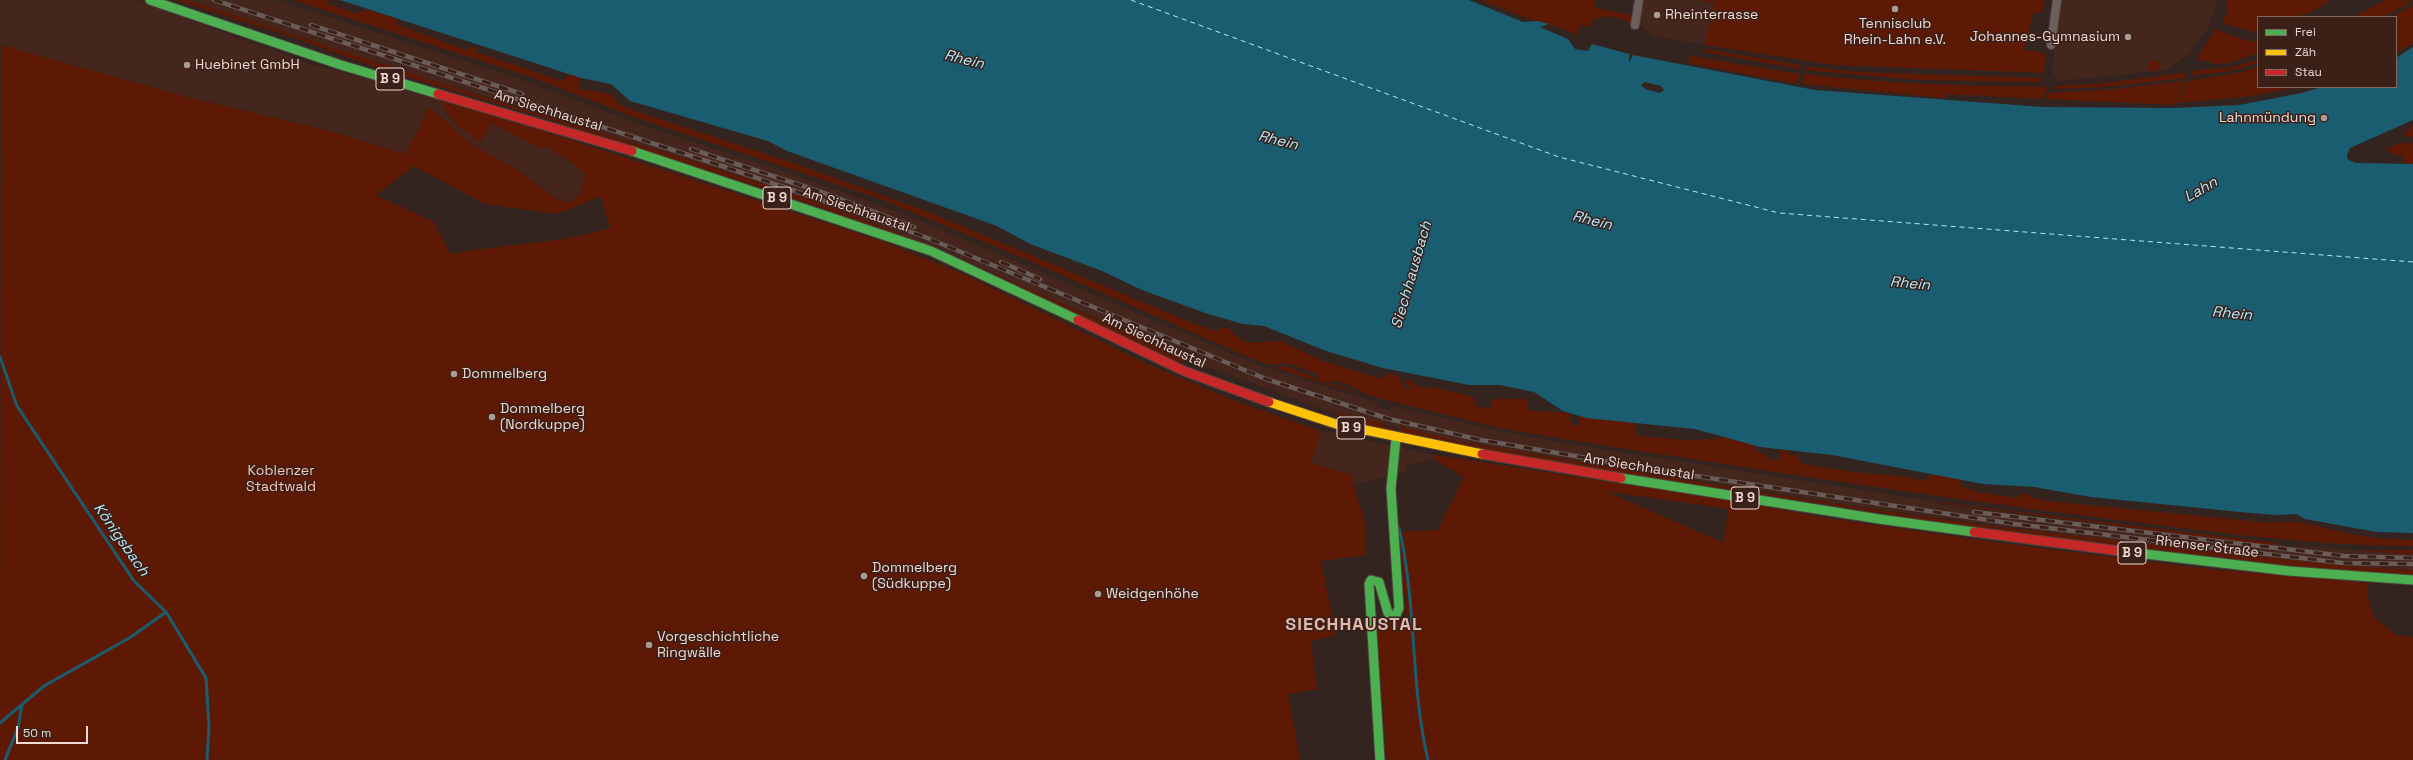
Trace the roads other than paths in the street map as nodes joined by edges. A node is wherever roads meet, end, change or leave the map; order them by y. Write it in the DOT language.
graph roads {
  1 [pos="150,0"];
  2 [pos="1639,0"];
  3 [pos="2057,0"];
  4 [pos="1635,25"];
  5 [pos="2051,45"];
  6 [pos="1396,438"];
  7 [pos="1879,519"];
  8 [pos="2413,580"];
  9 [pos="1380,760"];
  1 -- 6 [label="main road, Am Siechhaustal / B 9"];
  2 -- 4 [label="street"];
  3 -- 5 [label="street"];
  6 -- 7 [label="main road, Am Siechhaustal / B 9"];
  6 -- 9 [label="main road"];
  7 -- 8 [label="main road, Rhenser Straße / B 9"];
}
